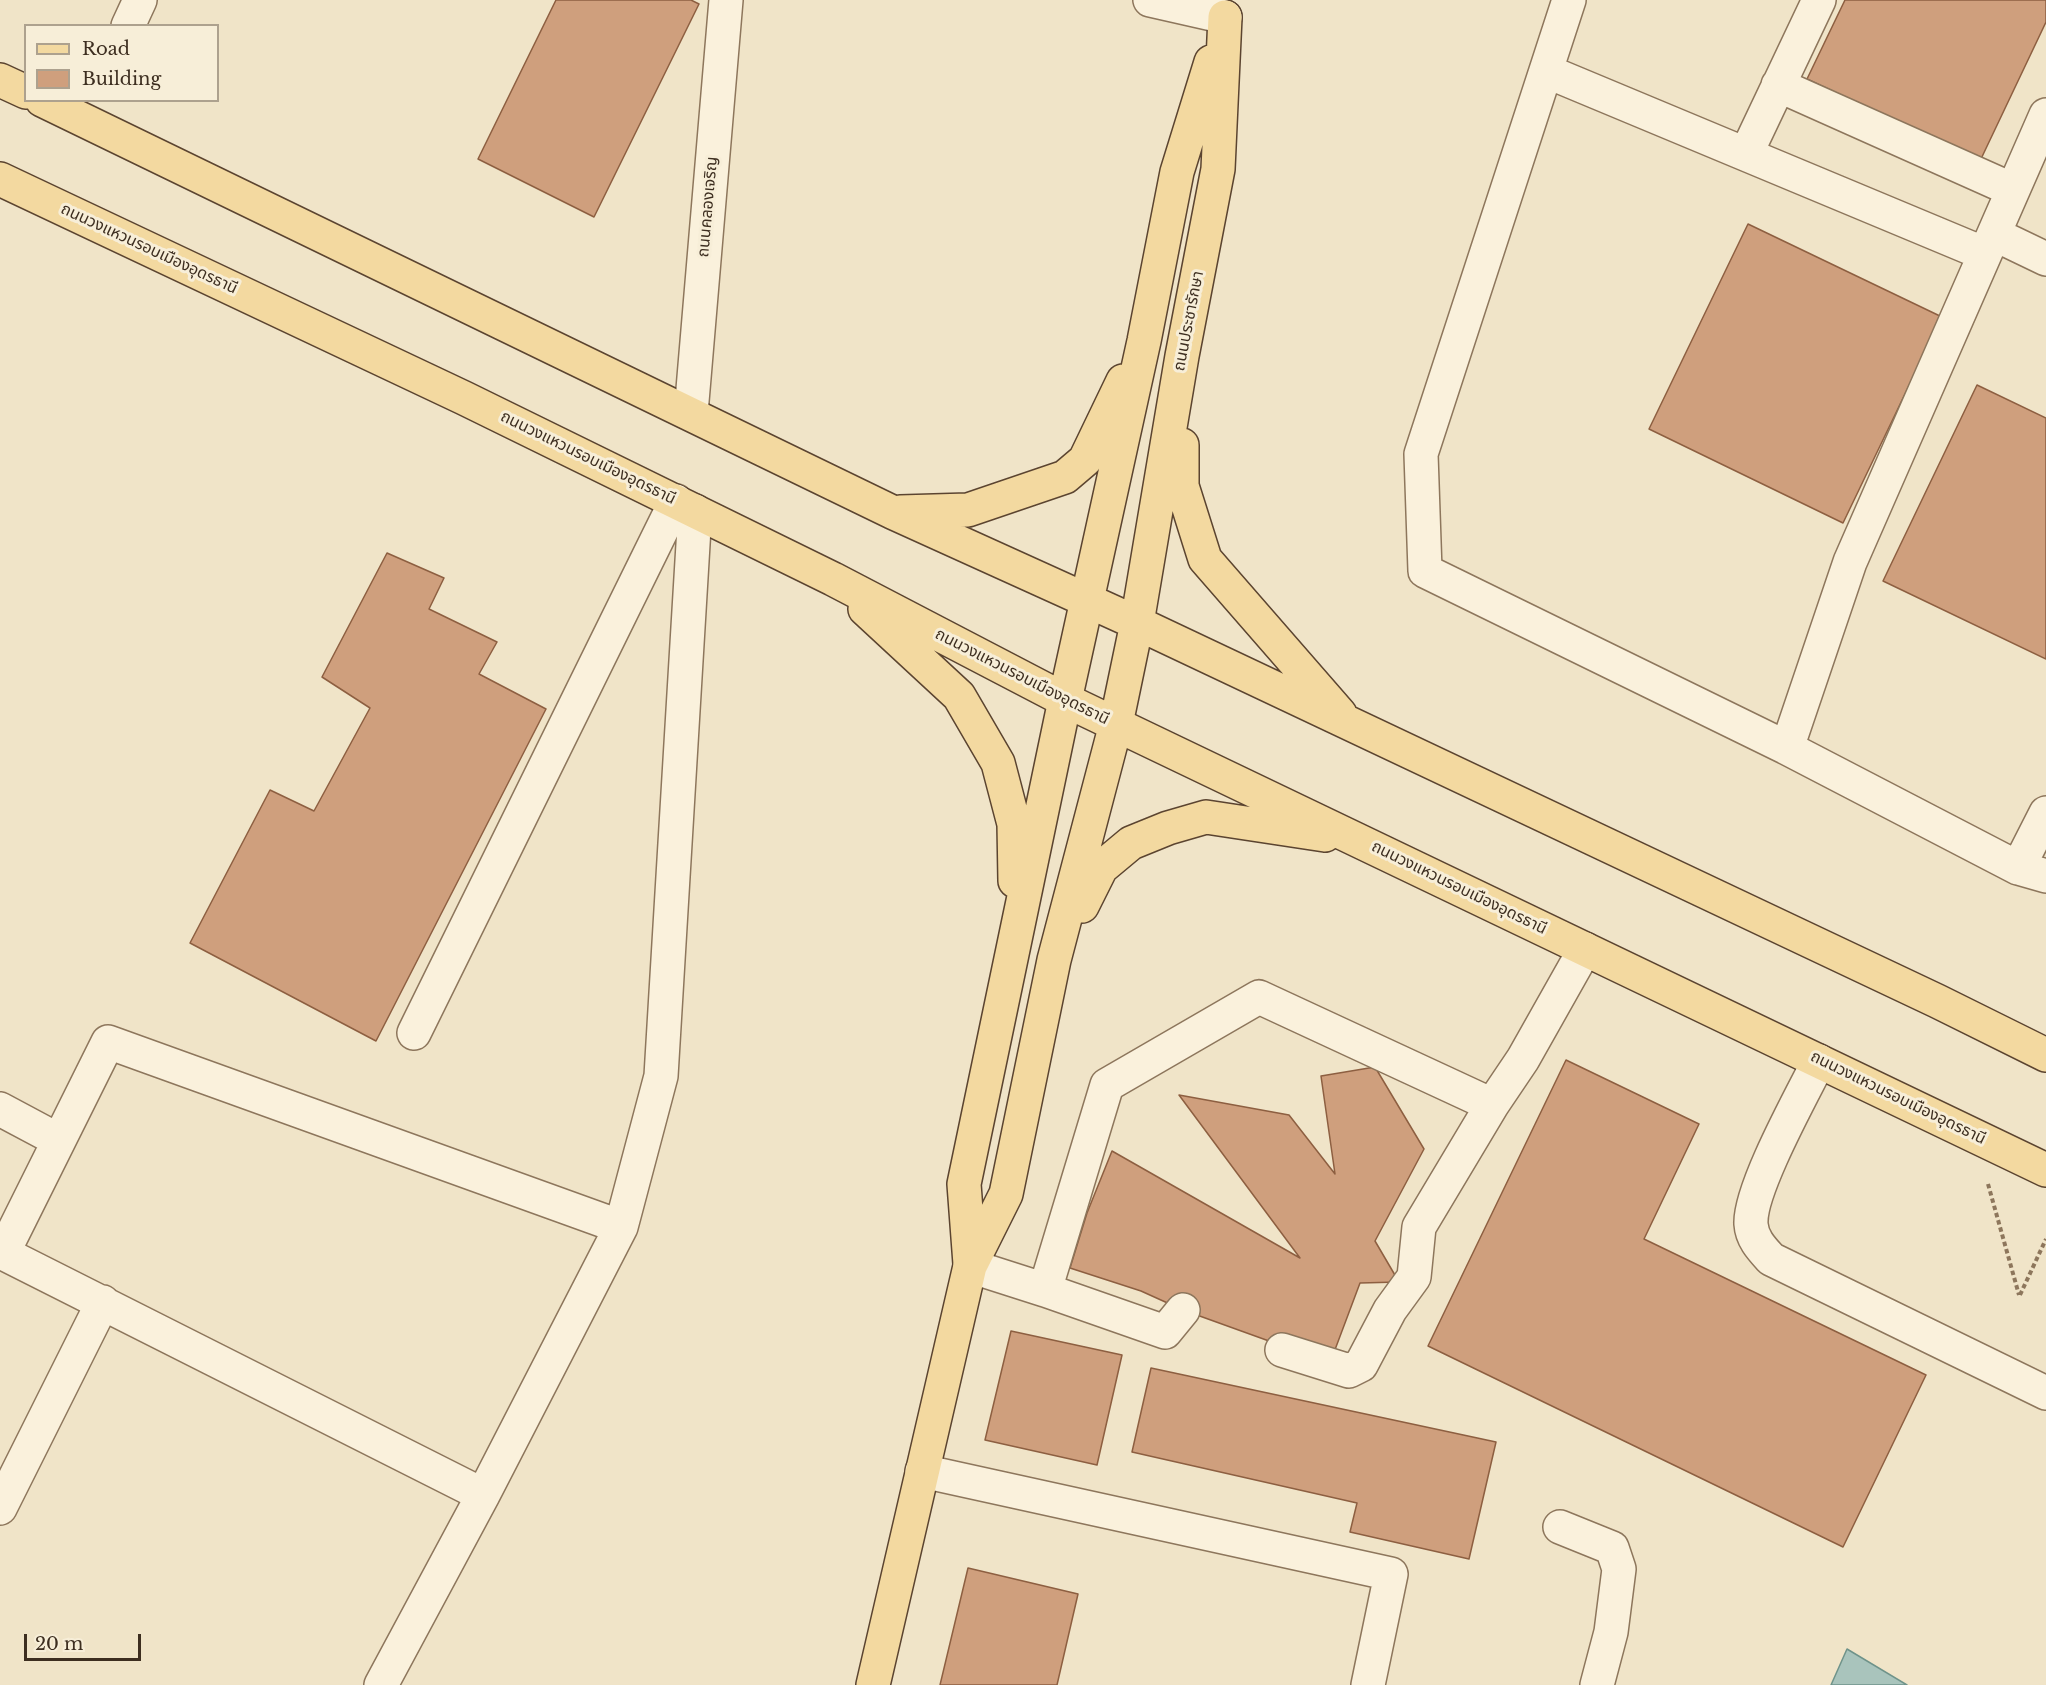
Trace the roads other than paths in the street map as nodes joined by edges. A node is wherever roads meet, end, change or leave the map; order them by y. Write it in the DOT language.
graph roads {
  1 [pos="141,0"];
  2 [pos="726,0"];
  3 [pos="1150,0"];
  4 [pos="1569,0"];
  5 [pos="1819,0"];
  6 [pos="1227,9"];
  7 [pos="129,24"];
  8 [pos="1546,71"];
  9 [pos="0,80"];
  10 [pos="1778,85"];
  11 [pos="24,91"];
  12 [pos="51,102"];
  13 [pos="87,110"];
  14 [pos="2046,115"];
  15 [pos="1746,154"];
  16 [pos="0,179"];
  17 [pos="2013,190"];
  18 [pos="1989,244"];
  19 [pos="2046,259"];
  20 [pos="1144,341"];
  21 [pos="1182,356"];
  22 [pos="691,413"];
  23 [pos="686,506"];
  24 [pos="892,512"];
  25 [pos="833,579"];
  26 [pos="1088,600"];
  27 [pos="1137,622"];
  28 [pos="1065,700"];
  29 [pos="1116,724"];
  30 [pos="1349,725"];
  31 [pos="1787,748"];
  32 [pos="2046,813"];
  33 [pos="1359,840"];
  34 [pos="2032,872"];
  35 [pos="1017,940"];
  36 [pos="1585,949"];
  37 [pos="1054,960"];
  38 [pos="414,1034"];
  39 [pos="2046,1055"];
  40 [pos="1819,1061"];
  41 [pos="1492,1105"];
  42 [pos="0,1109"];
  43 [pos="58,1140"];
  44 [pos="2046,1170"];
  45 [pos="621,1227"];
  46 [pos="2,1252"];
  47 [pos="970,1266"];
  48 [pos="1045,1290"];
  49 [pos="103,1302"];
  50 [pos="1183,1310"];
  51 [pos="1282,1350"];
  52 [pos="2046,1393"];
  53 [pos="922,1471"];
  54 [pos="483,1495"];
  55 [pos="0,1508"];
  56 [pos="1560,1527"];
  57 [pos="1600,1684"];
  58 [pos="381,1685"];
  59 [pos="873,1685"];
  60 [pos="1368,1685"];
  1 -- 7 [label="street"];
  2 -- 22 [label="street, ถนนคลองเจริญ"];
  3 -- 6 [label="street"];
  4 -- 8 [label="street"];
  5 -- 10 [label="street"];
  6 -- 20 [label="main road"];
  6 -- 21 [label="main road, ถนนประชารักษา"];
  8 -- 15 [label="street"];
  8 -- 31 [label="street"];
  9 -- 11 [label="main road"];
  10 -- 15 [label="street"];
  10 -- 17 [label="street"];
  12 -- 13 [label="main road"];
  13 -- 22 [label="main road"];
  14 -- 17 [label="street"];
  15 -- 18 [label="street"];
  16 -- 23 [label="main road, ถนนวงแหวนรอบเมืองอุดรธานี"];
  17 -- 18 [label="street"];
  18 -- 19 [label="street"];
  18 -- 31 [label="street"];
  20 -- 24 [label="main road"];
  20 -- 26 [label="main road"];
  21 -- 27 [label="main road, ถนนประชารักษา"];
  21 -- 30 [label="main road"];
  22 -- 24 [label="main road"];
  23 -- 25 [label="main road, ถนนวงแหวนรอบเมืองอุดรธานี"];
  23 -- 38 [label="street"];
  23 -- 45 [label="street"];
  24 -- 26 [label="main road"];
  25 -- 28 [label="main road, ถนนวงแหวนรอบเมืองอุดรธานี"];
  25 -- 35 [label="main road"];
  26 -- 27 [label="main road"];
  26 -- 28 [label="main road"];
  27 -- 29 [label="main road, ถนนประชารักษา"];
  27 -- 30 [label="main road"];
  28 -- 29 [label="main road, ถนนวงแหวนรอบเมืองอุดรธานี"];
  28 -- 35 [label="main road"];
  29 -- 33 [label="main road, ถนนวงแหวนรอบเมืองอุดรธานี"];
  29 -- 37 [label="main road, ถนนประชารักษา"];
  30 -- 39 [label="main road"];
  31 -- 34 [label="street"];
  32 -- 34 [label="street"];
  33 -- 36 [label="main road, ถนนวงแหวนรอบเมืองอุดรธานี"];
  33 -- 37 [label="main road"];
  35 -- 47 [label="main road"];
  36 -- 40 [label="main road, ถนนวงแหวนรอบเมืองอุดรธานี"];
  36 -- 41 [label="street"];
  37 -- 47 [label="main road"];
  40 -- 44 [label="main road, ถนนวงแหวนรอบเมืองอุดรธานี"];
  40 -- 52 [label="street"];
  41 -- 48 [label="street"];
  41 -- 51 [label="street"];
  42 -- 43 [label="street"];
  43 -- 45 [label="street"];
  43 -- 46 [label="street"];
  45 -- 54 [label="street"];
  46 -- 49 [label="street"];
  47 -- 48 [label="street"];
  47 -- 53 [label="main road"];
  48 -- 50 [label="street"];
  49 -- 54 [label="street"];
  49 -- 55 [label="street"];
  53 -- 59 [label="main road"];
  53 -- 60 [label="street"];
  54 -- 58 [label="street"];
  56 -- 57 [label="street"];
}
